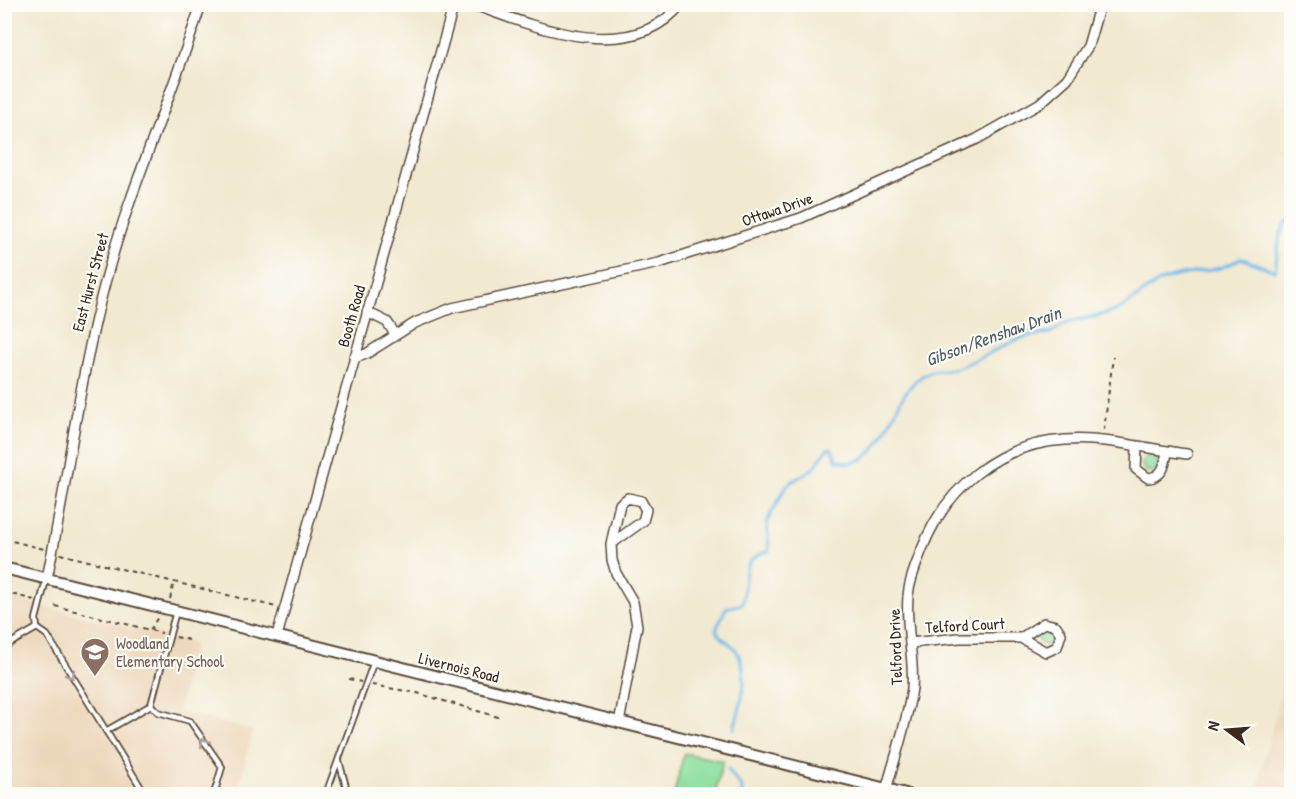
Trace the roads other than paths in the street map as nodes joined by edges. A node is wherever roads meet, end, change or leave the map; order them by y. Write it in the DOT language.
graph roads {
  1 [pos="201,4"];
  2 [pos="454,4"];
  3 [pos="472,4"];
  4 [pos="681,4"];
  5 [pos="1100,4"];
  6 [pos="368,312"];
  7 [pos="395,334"];
  8 [pos="354,358"];
  9 [pos="1137,448"];
  10 [pos="1167,452"];
  11 [pos="1187,454"];
  12 [pos="611,544"];
  13 [pos="4,568"];
  14 [pos="46,578"];
  15 [pos="176,611"];
  16 [pos="37,628"];
  17 [pos="277,636"];
  18 [pos="1021,638"];
  19 [pos="910,643"];
  20 [pos="4,647"];
  21 [pos="374,660"];
  22 [pos="151,705"];
  23 [pos="619,723"];
  24 [pos="106,731"];
  25 [pos="339,761"];
  26 [pos="886,792"];
  27 [pos="145,795"];
  28 [pos="214,795"];
  29 [pos="326,795"];
  30 [pos="348,795"];
  31 [pos="906,795"];
  1 -- 14 [label="street, East Hurst Street"];
  2 -- 6 [label="street, Booth Road"];
  3 -- 4 [label="street"];
  5 -- 7 [label="street, Ottawa Drive"];
  6 -- 7 [label="street"];
  6 -- 8 [label="street, Booth Road"];
  7 -- 8 [label="street, Ottawa Drive"];
  8 -- 17 [label="street, Booth Road"];
  9 -- 10 [label="street, Telford Drive"];
  9 -- 10 [label="street"];
  9 -- 19 [label="street, Telford Drive"];
  10 -- 11 [label="street, Telford Drive"];
  12 -- 12 [label="street"];
  12 -- 23 [label="street"];
  13 -- 14 [label="street, Livernois Road"];
  14 -- 15 [label="street, Livernois Road"];
  14 -- 16 [label="lane"];
  15 -- 17 [label="street, Livernois Road"];
  15 -- 22 [label="lane"];
  16 -- 20 [label="lane"];
  16 -- 24 [label="lane, one-way"];
  17 -- 21 [label="street, Livernois Road"];
  18 -- 19 [label="street, Telford Court"];
  19 -- 26 [label="street, Telford Drive"];
  21 -- 23 [label="street, Livernois Road"];
  21 -- 25 [label="lane"];
  22 -- 24 [label="lane"];
  28 -- 22 [label="lane, one-way"];
  23 -- 26 [label="street, Livernois Road"];
  24 -- 27 [label="lane"];
  25 -- 29 [label="lane"];
  25 -- 30 [label="lane"];
  26 -- 31 [label="street, Livernois Road"];
}
